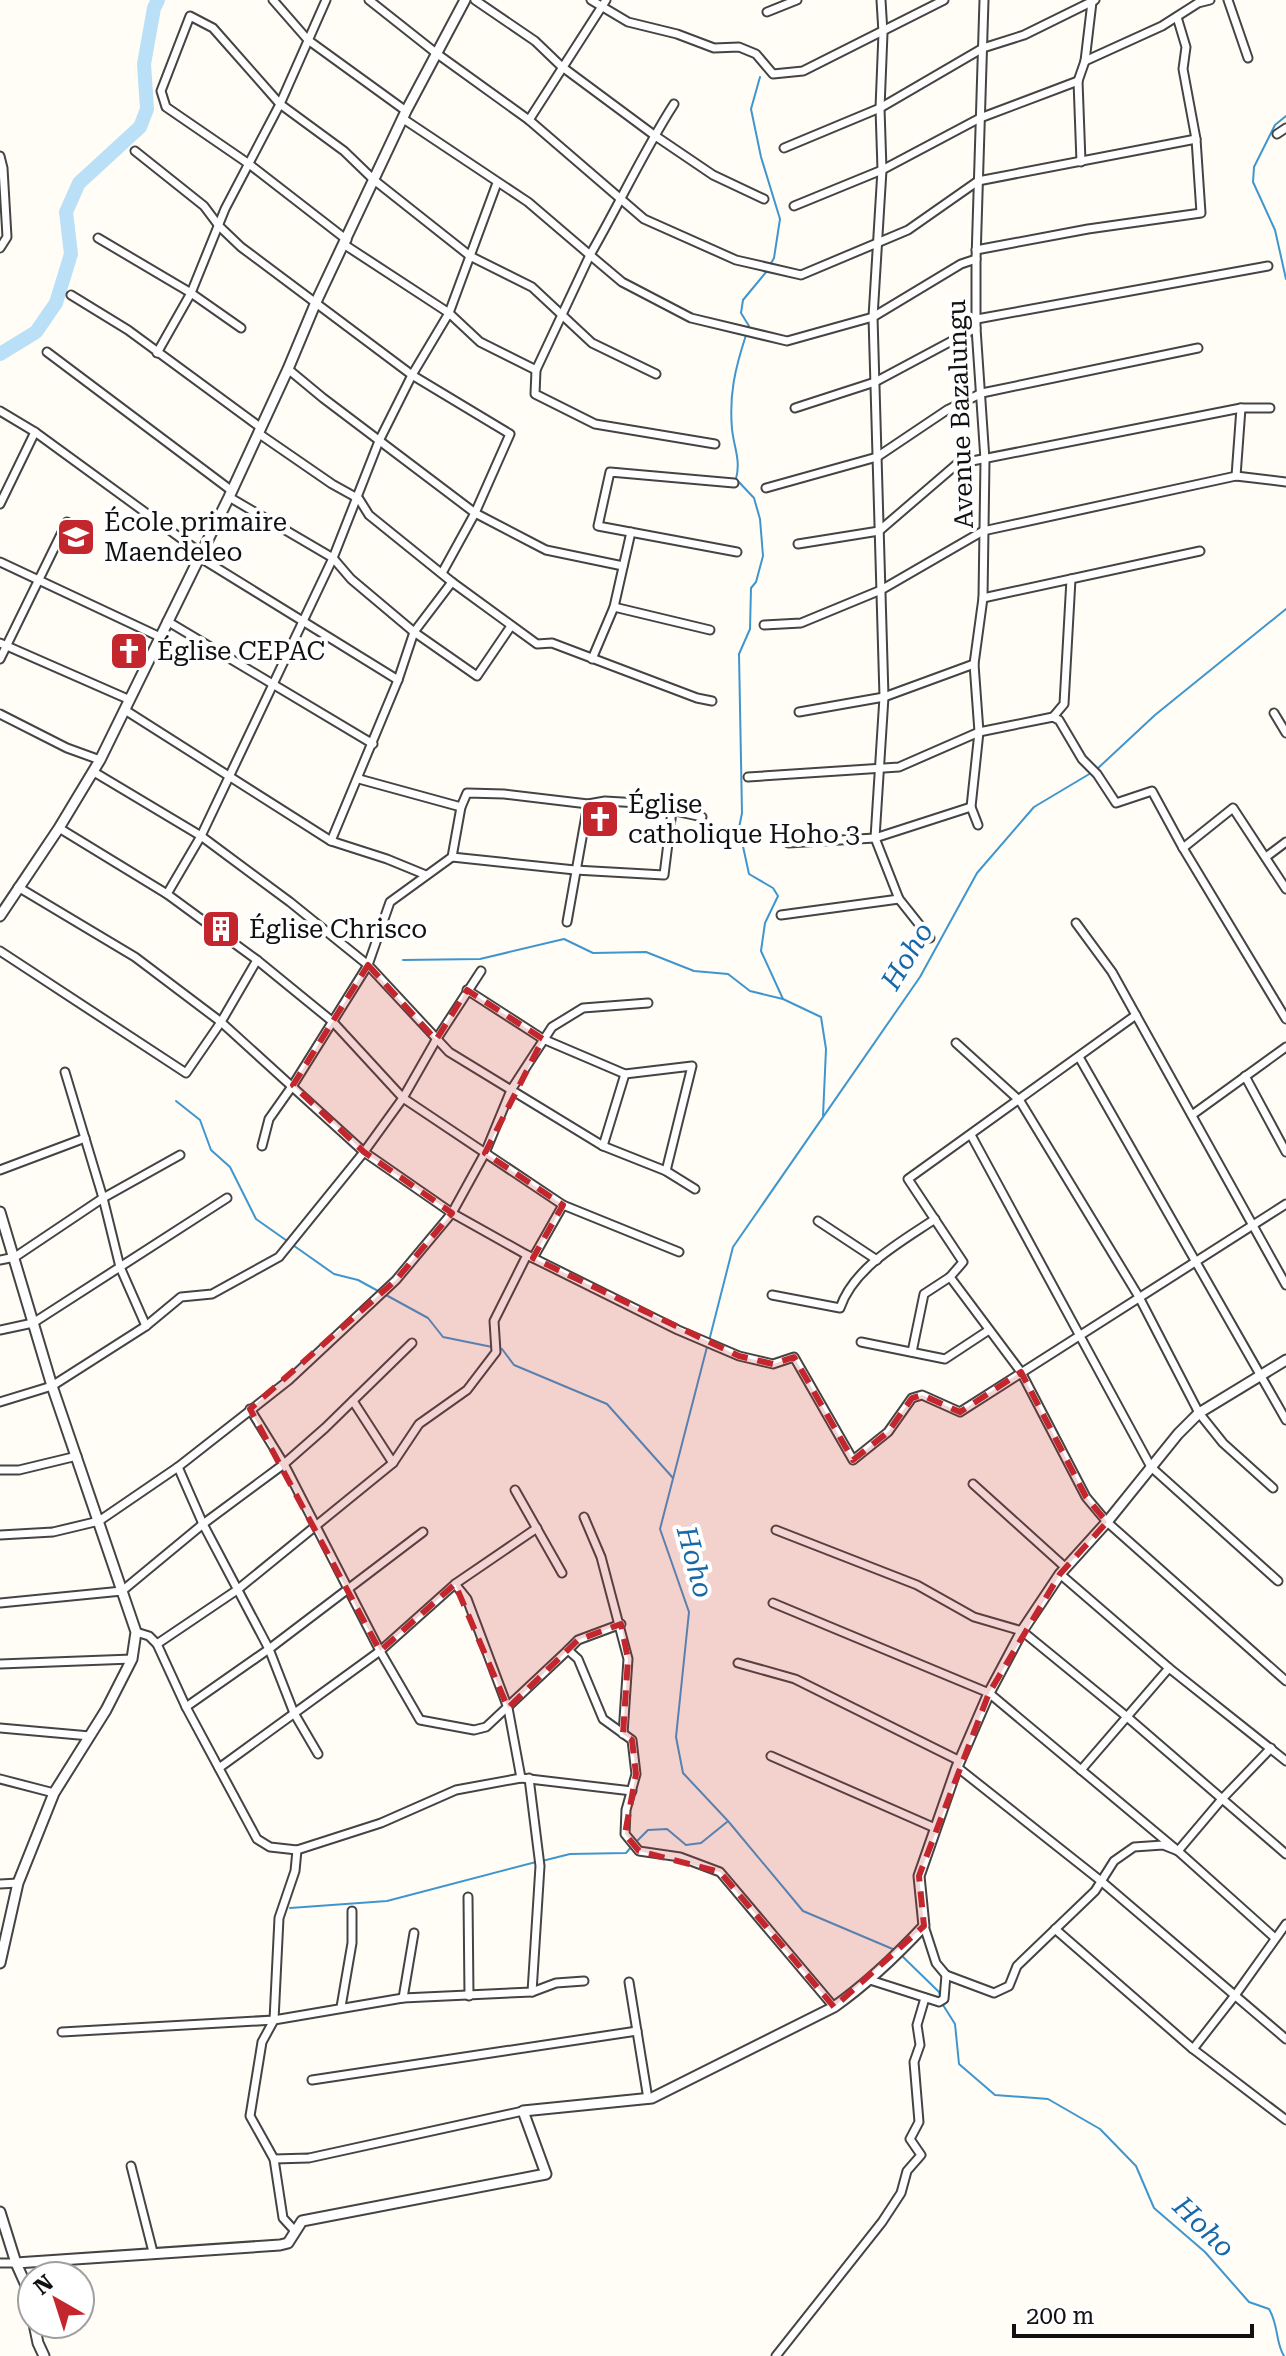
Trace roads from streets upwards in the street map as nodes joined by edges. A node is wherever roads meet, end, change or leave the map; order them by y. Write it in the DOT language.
graph roads {
  1 [pos="273,0"];
  2 [pos="326,0"];
  3 [pos="369,0"];
  4 [pos="465,0"];
  5 [pos="475,0"];
  6 [pos="591,0"];
  7 [pos="797,0"];
  8 [pos="881,0"];
  9 [pos="944,0"];
  10 [pos="984,0"];
  11 [pos="1210,0"];
  12 [pos="1228,0"];
  13 [pos="1093,1"];
  14 [pos="604,4"];
  15 [pos="767,12"];
  16 [pos="1177,17"];
  17 [pos="883,33"];
  18 [pos="308,40"];
  19 [pos="983,48"];
  20 [pos="436,53"];
  21 [pos="1248,58"];
  22 [pos="1085,61"];
  23 [pos="561,66"];
  24 [pos="1078,81"];
  25 [pos="280,104"];
  26 [pos="674,104"];
  27 [pos="880,108"];
  28 [pos="404,115"];
  29 [pos="980,118"];
  30 [pos="529,120"];
  31 [pos="1286,128"];
  32 [pos="1277,134"];
  33 [pos="654,135"];
  34 [pos="1196,139"];
  35 [pos="784,148"];
  36 [pos="135,151"];
  37 [pos="0,156"];
  38 [pos="1081,162"];
  39 [pos="249,164"];
  40 [pos="882,170"];
  41 [pos="374,180"];
  42 [pos="978,181"];
  43 [pos="497,183"];
  44 [pos="764,199"];
  45 [pos="621,201"];
  46 [pos="794,206"];
  47 [pos="219,226"];
  48 [pos="98,238"];
  49 [pos="346,243"];
  50 [pos="879,244"];
  51 [pos="0,248"];
  52 [pos="976,250"];
  53 [pos="590,255"];
  54 [pos="470,256"];
  55 [pos="976,259"];
  56 [pos="1268,266"];
  57 [pos="191,293"];
  58 [pos="71,295"];
  59 [pos="316,302"];
  60 [pos="449,313"];
  61 [pos="562,316"];
  62 [pos="873,317"];
  63 [pos="976,324"];
  64 [pos="241,328"];
  65 [pos="1198,348"];
  66 [pos="47,352"];
  67 [pos="157,353"];
  68 [pos="288,369"];
  69 [pos="536,370"];
  70 [pos="656,374"];
  71 [pos="412,375"];
  72 [pos="875,382"];
  73 [pos="982,393"];
  74 [pos="795,408"];
  75 [pos="1241,408"];
  76 [pos="1270,408"];
  77 [pos="0,411"];
  78 [pos="259,430"];
  79 [pos="35,432"];
  80 [pos="379,441"];
  81 [pos="715,444"];
  82 [pos="877,457"];
  83 [pos="985,460"];
  84 [pos="1236,476"];
  85 [pos="1286,482"];
  86 [pos="734,483"];
  87 [pos="766,488"];
  88 [pos="230,494"];
  89 [pos="359,499"];
  90 [pos="0,504"];
  91 [pos="475,513"];
  92 [pos="67,522"];
  93 [pos="879,531"];
  94 [pos="983,531"];
  95 [pos="631,532"];
  96 [pos="798,544"];
  97 [pos="1200,551"];
  98 [pos="737,552"];
  99 [pos="200,555"];
  100 [pos="333,558"];
  101 [pos="0,562"];
  102 [pos="623,566"];
  103 [pos="442,573"];
  104 [pos="1071,579"];
  105 [pos="40,580"];
  106 [pos="452,582"];
  107 [pos="881,590"];
  108 [pos="983,598"];
  109 [pos="614,607"];
  110 [pos="167,621"];
  111 [pos="301,623"];
  112 [pos="764,625"];
  113 [pos="511,626"];
  114 [pos="710,630"];
  115 [pos="414,632"];
  116 [pos="160,637"];
  117 [pos="3,645"];
  118 [pos="0,659"];
  119 [pos="592,659"];
  120 [pos="974,664"];
  121 [pos="398,680"];
  122 [pos="273,683"];
  123 [pos="884,697"];
  124 [pos="130,700"];
  125 [pos="712,701"];
  126 [pos="125,710"];
  127 [pos="799,712"];
  128 [pos="1274,713"];
  129 [pos="0,714"];
  130 [pos="1053,717"];
  131 [pos="979,732"];
  132 [pos="1286,733"];
  133 [pos="373,744"];
  134 [pos="100,760"];
  135 [pos="879,769"];
  136 [pos="94,772"];
  137 [pos="231,775"];
  138 [pos="748,777"];
  139 [pos="359,779"];
  140 [pos="588,804"];
  141 [pos="461,807"];
  142 [pos="971,807"];
  143 [pos="672,811"];
  144 [pos="702,817"];
  145 [pos="978,825"];
  146 [pos="59,828"];
  147 [pos="201,836"];
  148 [pos="875,838"];
  149 [pos="331,841"];
  150 [pos="1286,842"];
  151 [pos="788,843"];
  152 [pos="1183,848"];
  153 [pos="452,857"];
  154 [pos="1266,857"];
  155 [pos="575,870"];
  156 [pos="426,875"];
  157 [pos="18,887"];
  158 [pos="1286,889"];
  159 [pos="167,894"];
  160 [pos="899,899"];
  161 [pos="781,915"];
  162 [pos="0,916"];
  163 [pos="567,922"];
  164 [pos="1076,923"];
  165 [pos="930,938"];
  166 [pos="0,951"];
  167 [pos="257,960"];
  168 [pos="368,965"];
  169 [pos="481,971"];
  170 [pos="467,990"];
  171 [pos="648,1003"];
  172 [pos="1136,1015"];
  173 [pos="1286,1019"];
  174 [pos="221,1022"];
  175 [pos="333,1022"];
  176 [pos="543,1039"];
  177 [pos="436,1040"];
  178 [pos="956,1043"];
  179 [pos="1286,1047"];
  180 [pos="1079,1057"];
  181 [pos="65,1072"];
  182 [pos="625,1074"];
  183 [pos="1245,1076"];
  184 [pos="293,1085"];
  185 [pos="511,1090"];
  186 [pos="403,1098"];
  187 [pos="1020,1101"];
  188 [pos="1192,1115"];
  189 [pos="971,1135"];
  190 [pos="85,1138"];
  191 [pos="262,1146"];
  192 [pos="603,1146"];
  193 [pos="364,1152"];
  194 [pos="1286,1152"];
  195 [pos="485,1153"];
  196 [pos="180,1155"];
  197 [pos="0,1170"];
  198 [pos="666,1171"];
  199 [pos="695,1189"];
  200 [pos="103,1198"];
  201 [pos="227,1198"];
  202 [pos="1286,1204"];
  203 [pos="563,1205"];
  204 [pos="0,1212"];
  205 [pos="452,1213"];
  206 [pos="935,1219"];
  207 [pos="818,1221"];
  208 [pos="1253,1224"];
  209 [pos="679,1252"];
  210 [pos="530,1256"];
  211 [pos="15,1257"];
  212 [pos="0,1260"];
  213 [pos="877,1260"];
  214 [pos="1196,1261"];
  215 [pos="120,1267"];
  216 [pos="950,1277"];
  217 [pos="1286,1285"];
  218 [pos="772,1295"];
  219 [pos="1139,1297"];
  220 [pos="33,1323"];
  221 [pos="146,1326"];
  222 [pos="0,1330"];
  223 [pos="989,1330"];
  224 [pos="1080,1335"];
  225 [pos="861,1342"];
  226 [pos="412,1343"];
  227 [pos="912,1352"];
  228 [pos="1286,1360"];
  229 [pos="1021,1372"];
  230 [pos="1261,1375"];
  231 [pos="52,1386"];
  232 [pos="353,1401"];
  233 [pos="0,1402"];
  234 [pos="250,1409"];
  235 [pos="1199,1413"];
  236 [pos="1286,1420"];
  237 [pos="77,1456"];
  238 [pos="393,1463"];
  239 [pos="284,1464"];
  240 [pos="178,1467"];
  241 [pos="1151,1467"];
  242 [pos="0,1470"];
  243 [pos="973,1484"];
  244 [pos="1273,1488"];
  245 [pos="515,1490"];
  246 [pos="584,1517"];
  247 [pos="99,1521"];
  248 [pos="1107,1522"];
  249 [pos="203,1524"];
  250 [pos="316,1527"];
  251 [pos="537,1528"];
  252 [pos="776,1530"];
  253 [pos="423,1532"];
  254 [pos="0,1535"];
  255 [pos="1063,1571"];
  256 [pos="562,1573"];
  257 [pos="1278,1581"];
  258 [pos="455,1584"];
  259 [pos="349,1587"];
  260 [pos="237,1590"];
  261 [pos="122,1591"];
  262 [pos="0,1603"];
  263 [pos="773,1603"];
  264 [pos="621,1624"];
  265 [pos="1022,1631"];
  266 [pos="136,1632"];
  267 [pos="157,1644"];
  268 [pos="269,1649"];
  269 [pos="568,1650"];
  270 [pos="380,1651"];
  271 [pos="132,1659"];
  272 [pos="738,1663"];
  273 [pos="0,1664"];
  274 [pos="1169,1668"];
  275 [pos="1286,1681"];
  276 [pos="989,1693"];
  277 [pos="186,1707"];
  278 [pos="508,1708"];
  279 [pos="294,1713"];
  280 [pos="1126,1716"];
  281 [pos="0,1728"];
  282 [pos="623,1734"];
  283 [pos="90,1736"];
  284 [pos="1271,1748"];
  285 [pos="318,1754"];
  286 [pos="771,1756"];
  287 [pos="1286,1761"];
  288 [pos="958,1764"];
  289 [pos="219,1768"];
  290 [pos="1081,1770"];
  291 [pos="525,1778"];
  292 [pos="0,1779"];
  293 [pos="632,1791"];
  294 [pos="54,1793"];
  295 [pos="1222,1799"];
  296 [pos="935,1828"];
  297 [pos="297,1850"];
  298 [pos="1178,1851"];
  299 [pos="1286,1854"];
  300 [pos="1101,1881"];
  301 [pos="18,1883"];
  302 [pos="0,1884"];
  303 [pos="468,1897"];
  304 [pos="352,1911"];
  305 [pos="1286,1924"];
  306 [pos="924,1926"];
  307 [pos="1055,1929"];
  308 [pos="414,1933"];
  309 [pos="1275,1938"];
  310 [pos="0,1963"];
  311 [pos="946,1975"];
  312 [pos="870,1980"];
  313 [pos="584,1981"];
  314 [pos="629,1982"];
  315 [pos="532,1992"];
  316 [pos="1236,1994"];
  317 [pos="469,1996"];
  318 [pos="403,1998"];
  319 [pos="925,1998"];
  320 [pos="341,2007"];
  321 [pos="834,2007"];
  322 [pos="274,2020"];
  323 [pos="637,2031"];
  324 [pos="62,2032"];
  325 [pos="1286,2039"];
  326 [pos="1193,2049"];
  327 [pos="312,2080"];
  328 [pos="648,2099"];
  329 [pos="523,2111"];
  330 [pos="1286,2120"];
  331 [pos="274,2159"];
  332 [pos="131,2166"];
  333 [pos="0,2212"];
  334 [pos="294,2230"];
  335 [pos="153,2252"];
  336 [pos="53,2260"];
  337 [pos="0,2263"];
  338 [pos="16,2263"];
  339 [pos="776,2356"];
  1 -- 18 [label="street"];
  2 -- 18 [label="street"];
  3 -- 20 [label="street"];
  4 -- 20 [label="street"];
  5 -- 23 [label="street"];
  6 -- 14 [label="street"];
  7 -- 15 [label="street"];
  8 -- 17 [label="street"];
  9 -- 17 [label="street"];
  10 -- 19 [label="street, Avenue Bazalungu"];
  11 -- 16 [label="street"];
  12 -- 21 [label="street"];
  13 -- 19 [label="street"];
  13 -- 22 [label="street"];
  14 -- 17 [label="street"];
  14 -- 23 [label="street"];
  16 -- 22 [label="street"];
  16 -- 34 [label="street"];
  17 -- 27 [label="street"];
  18 -- 25 [label="street"];
  18 -- 28 [label="street"];
  19 -- 27 [label="street"];
  19 -- 29 [label="street, Avenue Bazalungu"];
  20 -- 28 [label="street"];
  20 -- 30 [label="street"];
  22 -- 24 [label="street"];
  23 -- 30 [label="street"];
  23 -- 33 [label="street"];
  24 -- 29 [label="street"];
  24 -- 38 [label="street"];
  25 -- 39 [label="street"];
  25 -- 39 [label="street"];
  25 -- 41 [label="street"];
  26 -- 33 [label="street"];
  27 -- 35 [label="street"];
  27 -- 40 [label="street"];
  28 -- 41 [label="street"];
  28 -- 43 [label="street"];
  29 -- 40 [label="street"];
  29 -- 42 [label="street, Avenue Bazalungu"];
  30 -- 45 [label="street"];
  31 -- 32 [label="street"];
  33 -- 44 [label="street"];
  33 -- 45 [label="street"];
  34 -- 38 [label="street"];
  34 -- 52 [label="street"];
  36 -- 47 [label="street"];
  37 -- 51 [label="street"];
  38 -- 42 [label="street"];
  39 -- 47 [label="street"];
  39 -- 49 [label="street"];
  40 -- 46 [label="street"];
  40 -- 50 [label="street"];
  41 -- 49 [label="street"];
  41 -- 54 [label="street"];
  42 -- 50 [label="street"];
  42 -- 52 [label="street, Avenue Bazalungu"];
  43 -- 53 [label="street"];
  43 -- 54 [label="street"];
  45 -- 50 [label="street"];
  45 -- 53 [label="street"];
  47 -- 57 [label="street"];
  47 -- 59 [label="street"];
  48 -- 57 [label="street"];
  49 -- 59 [label="street"];
  49 -- 60 [label="street"];
  50 -- 62 [label="street"];
  52 -- 55 [label="street, Avenue Bazalungu"];
  53 -- 61 [label="street"];
  53 -- 62 [label="street"];
  54 -- 60 [label="street"];
  54 -- 61 [label="street"];
  55 -- 62 [label="street"];
  55 -- 63 [label="street, Avenue Bazalungu"];
  56 -- 63 [label="street"];
  57 -- 64 [label="street"];
  57 -- 67 [label="street"];
  58 -- 67 [label="street"];
  59 -- 68 [label="street"];
  59 -- 71 [label="street"];
  60 -- 69 [label="street"];
  60 -- 71 [label="street"];
  61 -- 69 [label="street"];
  61 -- 70 [label="street"];
  62 -- 72 [label="street"];
  63 -- 72 [label="street"];
  63 -- 73 [label="street, Avenue Bazalungu"];
  65 -- 73 [label="street"];
  66 -- 88 [label="street"];
  67 -- 78 [label="street"];
  68 -- 78 [label="street"];
  68 -- 80 [label="street"];
  69 -- 81 [label="street"];
  71 -- 80 [label="street"];
  71 -- 91 [label="street"];
  72 -- 74 [label="street"];
  72 -- 82 [label="street"];
  73 -- 82 [label="street"];
  73 -- 83 [label="street, Avenue Bazalungu"];
  75 -- 76 [label="street"];
  75 -- 83 [label="street"];
  75 -- 84 [label="street"];
  77 -- 79 [label="street"];
  78 -- 88 [label="street"];
  78 -- 89 [label="street"];
  79 -- 90 [label="street"];
  79 -- 99 [label="street"];
  80 -- 89 [label="street"];
  80 -- 91 [label="street"];
  82 -- 87 [label="street"];
  82 -- 93 [label="street"];
  83 -- 93 [label="street"];
  83 -- 94 [label="street, Avenue Bazalungu"];
  84 -- 85 [label="street"];
  84 -- 94 [label="street"];
  86 -- 95 [label="street"];
  88 -- 99 [label="street"];
  88 -- 100 [label="street"];
  89 -- 100 [label="street"];
  89 -- 103 [label="street"];
  91 -- 102 [label="street"];
  91 -- 103 [label="street"];
  92 -- 105 [label="street"];
  93 -- 96 [label="street"];
  93 -- 107 [label="street"];
  94 -- 107 [label="street"];
  94 -- 108 [label="street, Avenue Bazalungu"];
  95 -- 98 [label="street"];
  95 -- 102 [label="street"];
  97 -- 104 [label="street"];
  99 -- 110 [label="street"];
  99 -- 111 [label="street"];
  100 -- 111 [label="street"];
  100 -- 115 [label="street"];
  101 -- 105 [label="street"];
  102 -- 109 [label="street"];
  103 -- 106 [label="street"];
  104 -- 108 [label="street"];
  104 -- 130 [label="street"];
  105 -- 116 [label="street"];
  105 -- 117 [label="street"];
  106 -- 113 [label="street"];
  106 -- 115 [label="street"];
  107 -- 112 [label="street"];
  107 -- 123 [label="street"];
  108 -- 120 [label="street, Avenue Bazalungu"];
  109 -- 114 [label="street"];
  109 -- 119 [label="street"];
  110 -- 116 [label="street"];
  110 -- 122 [label="street"];
  111 -- 121 [label="street"];
  111 -- 122 [label="street"];
  113 -- 115 [label="street"];
  113 -- 119 [label="street"];
  115 -- 121 [label="street"];
  116 -- 124 [label="street"];
  117 -- 118 [label="street"];
  117 -- 124 [label="street"];
  119 -- 125 [label="street"];
  120 -- 123 [label="street"];
  120 -- 131 [label="street, Avenue Bazalungu"];
  121 -- 133 [label="street"];
  122 -- 133 [label="street"];
  122 -- 137 [label="street"];
  123 -- 127 [label="street"];
  123 -- 135 [label="street"];
  124 -- 126 [label="street"];
  126 -- 134 [label="street"];
  126 -- 137 [label="street"];
  128 -- 132 [label="street"];
  129 -- 134 [label="street"];
  130 -- 131 [label="street"];
  130 -- 152 [label="street"];
  131 -- 135 [label="street"];
  131 -- 142 [label="street, Avenue Bazalungu"];
  133 -- 139 [label="street"];
  134 -- 136 [label="street"];
  135 -- 138 [label="street"];
  135 -- 148 [label="street"];
  136 -- 146 [label="street"];
  136 -- 147 [label="street"];
  137 -- 147 [label="street"];
  137 -- 149 [label="street"];
  139 -- 141 [label="street"];
  139 -- 149 [label="street"];
  140 -- 141 [label="street"];
  140 -- 143 [label="street"];
  140 -- 155 [label="street"];
  141 -- 153 [label="street"];
  142 -- 145 [label="street, Avenue Bazalungu"];
  142 -- 148 [label="street"];
  143 -- 144 [label="street"];
  143 -- 155 [label="street"];
  146 -- 157 [label="street"];
  146 -- 159 [label="street"];
  147 -- 159 [label="street"];
  147 -- 168 [label="street"];
  148 -- 151 [label="street"];
  148 -- 160 [label="street"];
  149 -- 156 [label="street"];
  150 -- 154 [label="street"];
  152 -- 154 [label="street"];
  152 -- 173 [label="street"];
  153 -- 155 [label="street"];
  153 -- 156 [label="street"];
  154 -- 158 [label="street"];
  155 -- 163 [label="street"];
  156 -- 168 [label="street"];
  157 -- 162 [label="street"];
  157 -- 174 [label="street"];
  159 -- 167 [label="street"];
  160 -- 161 [label="street"];
  160 -- 165 [label="street"];
  164 -- 172 [label="street"];
  166 -- 174 [label="street"];
  167 -- 174 [label="street"];
  167 -- 175 [label="street"];
  168 -- 175 [label="street"];
  168 -- 177 [label="street"];
  169 -- 170 [label="street"];
  170 -- 176 [label="street"];
  170 -- 177 [label="street"];
  171 -- 176 [label="street"];
  172 -- 180 [label="street"];
  172 -- 188 [label="street"];
  174 -- 184 [label="street"];
  175 -- 184 [label="street"];
  175 -- 186 [label="street"];
  176 -- 182 [label="street"];
  176 -- 185 [label="street"];
  177 -- 185 [label="street"];
  177 -- 186 [label="street"];
  178 -- 187 [label="street"];
  179 -- 183 [label="street"];
  180 -- 187 [label="street"];
  180 -- 214 [label="street"];
  181 -- 190 [label="street"];
  182 -- 192 [label="street"];
  182 -- 198 [label="street"];
  183 -- 188 [label="street"];
  183 -- 194 [label="street"];
  184 -- 191 [label="street"];
  184 -- 193 [label="street"];
  185 -- 192 [label="street"];
  185 -- 195 [label="street"];
  186 -- 193 [label="street"];
  186 -- 195 [label="street"];
  187 -- 189 [label="street"];
  187 -- 219 [label="street"];
  188 -- 208 [label="street"];
  189 -- 206 [label="street"];
  189 -- 224 [label="street"];
  190 -- 197 [label="street"];
  190 -- 200 [label="street"];
  192 -- 198 [label="street"];
  193 -- 205 [label="street"];
  193 -- 221 [label="street"];
  195 -- 203 [label="street"];
  195 -- 205 [label="street"];
  196 -- 200 [label="street"];
  198 -- 199 [label="street"];
  200 -- 211 [label="street"];
  200 -- 215 [label="street"];
  201 -- 215 [label="street"];
  202 -- 208 [label="street"];
  203 -- 209 [label="street"];
  203 -- 210 [label="street"];
  204 -- 211 [label="street"];
  205 -- 210 [label="street"];
  205 -- 234 [label="street"];
  206 -- 213 [label="street"];
  206 -- 216 [label="street"];
  207 -- 213 [label="street"];
  208 -- 214 [label="street"];
  208 -- 217 [label="street"];
  210 -- 229 [label="street"];
  210 -- 238 [label="street"];
  211 -- 212 [label="street"];
  211 -- 220 [label="street"];
  213 -- 218 [label="street"];
  214 -- 219 [label="street"];
  214 -- 230 [label="street"];
  215 -- 220 [label="street"];
  215 -- 221 [label="street"];
  216 -- 223 [label="street"];
  216 -- 227 [label="street"];
  219 -- 224 [label="street"];
  219 -- 235 [label="street"];
  220 -- 222 [label="street"];
  220 -- 231 [label="street"];
  221 -- 231 [label="street"];
  223 -- 227 [label="street"];
  223 -- 229 [label="street"];
  224 -- 229 [label="street"];
  224 -- 241 [label="street"];
  225 -- 227 [label="street"];
  226 -- 232 [label="street"];
  228 -- 230 [label="street"];
  229 -- 248 [label="street"];
  230 -- 235 [label="street"];
  230 -- 236 [label="street"];
  231 -- 233 [label="street"];
  231 -- 237 [label="street"];
  232 -- 238 [label="street"];
  232 -- 239 [label="street"];
  234 -- 239 [label="street"];
  234 -- 240 [label="street"];
  235 -- 241 [label="street"];
  235 -- 244 [label="street"];
  237 -- 242 [label="street"];
  237 -- 247 [label="street"];
  238 -- 250 [label="street"];
  239 -- 249 [label="street"];
  239 -- 250 [label="street"];
  240 -- 247 [label="street"];
  240 -- 249 [label="street"];
  241 -- 248 [label="street"];
  241 -- 257 [label="street"];
  243 -- 255 [label="street"];
  245 -- 251 [label="street"];
  246 -- 264 [label="street"];
  247 -- 254 [label="street"];
  247 -- 261 [label="street"];
  248 -- 255 [label="street"];
  248 -- 275 [label="street"];
  249 -- 260 [label="street"];
  249 -- 261 [label="street"];
  250 -- 259 [label="street"];
  250 -- 260 [label="street"];
  251 -- 256 [label="street"];
  251 -- 258 [label="street"];
  252 -- 265 [label="street"];
  253 -- 259 [label="street"];
  255 -- 265 [label="street"];
  255 -- 274 [label="street"];
  258 -- 270 [label="street"];
  258 -- 278 [label="street"];
  259 -- 268 [label="street"];
  259 -- 270 [label="street"];
  260 -- 267 [label="street"];
  260 -- 268 [label="street"];
  261 -- 262 [label="street"];
  261 -- 266 [label="street"];
  263 -- 276 [label="street"];
  264 -- 269 [label="street"];
  264 -- 282 [label="street"];
  265 -- 276 [label="street"];
  265 -- 280 [label="street"];
  266 -- 267 [label="street"];
  266 -- 271 [label="street"];
  267 -- 277 [label="street"];
  268 -- 277 [label="street"];
  268 -- 279 [label="street"];
  269 -- 278 [label="street"];
  269 -- 282 [label="street"];
  270 -- 278 [label="street"];
  270 -- 279 [label="street"];
  271 -- 273 [label="street"];
  271 -- 283 [label="street"];
  272 -- 288 [label="street"];
  274 -- 280 [label="street"];
  274 -- 284 [label="street"];
  276 -- 288 [label="street"];
  276 -- 290 [label="street"];
  277 -- 289 [label="street"];
  278 -- 291 [label="street"];
  279 -- 285 [label="street"];
  279 -- 289 [label="street"];
  280 -- 290 [label="street"];
  280 -- 295 [label="street"];
  281 -- 283 [label="street"];
  282 -- 293 [label="street"];
  283 -- 294 [label="street"];
  284 -- 287 [label="street"];
  284 -- 295 [label="street"];
  286 -- 296 [label="street"];
  288 -- 296 [label="street"];
  288 -- 300 [label="street"];
  289 -- 297 [label="street"];
  290 -- 298 [label="street"];
  291 -- 293 [label="street"];
  291 -- 297 [label="street"];
  291 -- 315 [label="street"];
  292 -- 294 [label="street"];
  293 -- 321 [label="street"];
  294 -- 301 [label="street"];
  295 -- 298 [label="street"];
  295 -- 299 [label="street"];
  296 -- 306 [label="street"];
  297 -- 322 [label="street"];
  298 -- 300 [label="street"];
  298 -- 309 [label="street"];
  300 -- 307 [label="street"];
  300 -- 316 [label="street"];
  301 -- 302 [label="street"];
  301 -- 310 [label="street"];
  303 -- 317 [label="street"];
  304 -- 320 [label="street"];
  305 -- 309 [label="street"];
  306 -- 311 [label="street"];
  306 -- 312 [label="street"];
  307 -- 311 [label="street"];
  307 -- 326 [label="street"];
  308 -- 318 [label="street"];
  309 -- 316 [label="street"];
  311 -- 319 [label="street"];
  312 -- 319 [label="street"];
  312 -- 321 [label="street"];
  313 -- 315 [label="street"];
  314 -- 323 [label="street"];
  315 -- 317 [label="street"];
  316 -- 325 [label="street"];
  316 -- 326 [label="street"];
  317 -- 318 [label="street"];
  318 -- 320 [label="street"];
  319 -- 339 [label="street"];
  320 -- 322 [label="street"];
  321 -- 328 [label="street"];
  322 -- 324 [label="street"];
  322 -- 331 [label="street"];
  323 -- 327 [label="street"];
  323 -- 328 [label="street"];
  326 -- 330 [label="street"];
  328 -- 329 [label="street"];
  329 -- 331 [label="street"];
  329 -- 334 [label="street"];
  331 -- 334 [label="street"];
  332 -- 335 [label="street"];
  333 -- 338 [label="street"];
  334 -- 335 [label="street"];
  335 -- 336 [label="street"];
  337 -- 338 [label="street"];
}
